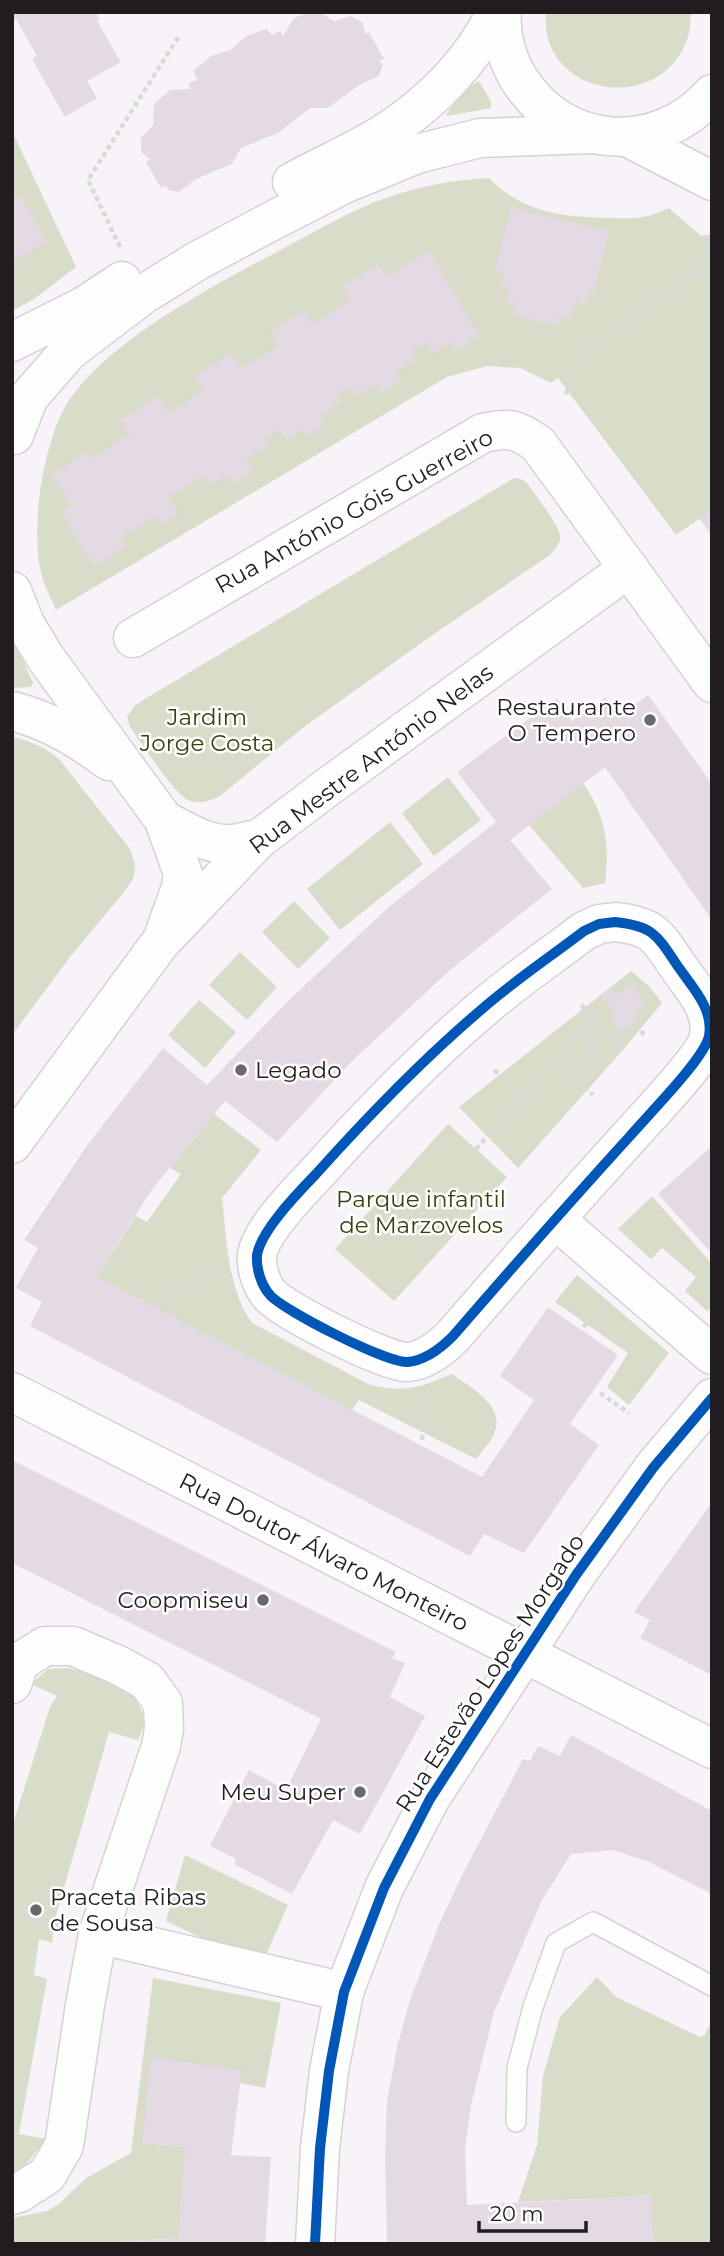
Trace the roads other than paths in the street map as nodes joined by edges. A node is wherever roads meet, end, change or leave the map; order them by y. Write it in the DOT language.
graph roads {
  1 [pos="475,12"];
  2 [pos="496,12"];
  3 [pos="502,12"];
  4 [pos="712,94"];
  5 [pos="434,95"];
  6 [pos="592,134"];
  7 [pos="629,138"];
  8 [pos="712,181"];
  9 [pos="12,341"];
  10 [pos="13,426"];
  11 [pos="629,568"];
  12 [pos="12,591"];
  13 [pos="133,638"];
  14 [pos="712,683"];
  15 [pos="12,712"];
  16 [pos="137,781"];
  17 [pos="164,820"];
  18 [pos="246,852"];
  19 [pos="180,863"];
  20 [pos="160,943"];
  21 [pos="12,1144"];
  22 [pos="555,1219"];
  23 [pos="712,1355"];
  24 [pos="12,1392"];
  25 [pos="712,1398"];
  26 [pos="524,1654"];
  27 [pos="12,1684"];
  28 [pos="712,1749"];
  29 [pos="98,1934"];
  30 [pos="712,1986"];
  31 [pos="344,1992"];
  32 [pos="516,2122"];
  33 [pos="12,2195"];
  34 [pos="315,2244"];
  1 -- 5 [label="street"];
  2 -- 5 [label="street"];
  3 -- 6 [label="street"];
  4 -- 7 [label="street"];
  5 -- 9 [label="street"];
  6 -- 7 [label="street"];
  6 -- 10 [label="street"];
  7 -- 8 [label="street"];
  11 -- 13 [label="street, Rua António Góis Guerreiro"];
  11 -- 14 [label="street, Rua António Góis Guerreiro"];
  11 -- 18 [label="street, Rua Mestre António Nelas"];
  12 -- 16 [label="street"];
  15 -- 16 [label="street"];
  16 -- 17 [label="street"];
  17 -- 18 [label="street"];
  17 -- 19 [label="street"];
  18 -- 19 [label="street"];
  18 -- 20 [label="street, Rua Mestre António Nelas"];
  19 -- 20 [label="street"];
  20 -- 21 [label="street, Rua Mestre António Nelas"];
  22 -- 22 [label="street"];
  22 -- 23 [label="street"];
  24 -- 26 [label="street, Rua Doutor Álvaro Monteiro"];
  25 -- 26 [label="street, Rua Estevão Lopes Morgado"];
  26 -- 28 [label="street, Rua Doutor Álvaro Monteiro"];
  26 -- 31 [label="street, Rua Estevão Lopes Morgado"];
  27 -- 29 [label="street"];
  29 -- 31 [label="street"];
  29 -- 33 [label="street"];
  30 -- 32 [label="lane"];
  31 -- 34 [label="street, Rua Estevão Lopes Morgado"];
}
